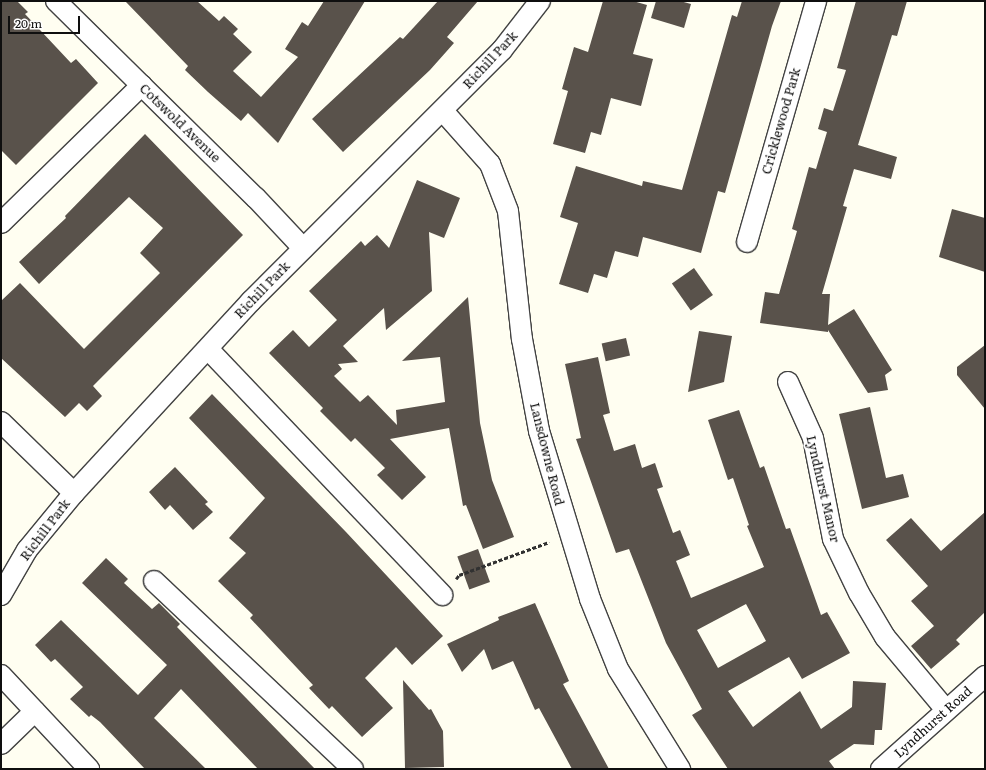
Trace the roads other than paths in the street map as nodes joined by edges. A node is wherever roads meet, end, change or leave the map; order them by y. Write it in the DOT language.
graph roads {
  1 [pos="56,1"];
  2 [pos="540,1"];
  3 [pos="816,1"];
  4 [pos="142,85"];
  5 [pos="443,111"];
  6 [pos="1,223"];
  7 [pos="747,242"];
  8 [pos="303,248"];
  9 [pos="208,349"];
  10 [pos="788,382"];
  11 [pos="1,422"];
  12 [pos="74,493"];
  13 [pos="154,581"];
  14 [pos="1,594"];
  15 [pos="442,595"];
  16 [pos="1,675"];
  17 [pos="985,676"];
  18 [pos="946,710"];
  19 [pos="35,711"];
  20 [pos="1,744"];
  21 [pos="89,769"];
  22 [pos="353,769"];
  23 [pos="680,769"];
  24 [pos="881,769"];
  1 -- 4 [label="street, Cotswold Avenue"];
  2 -- 5 [label="street, Richill Park"];
  3 -- 7 [label="street, Cricklewood Park"];
  4 -- 6 [label="street"];
  4 -- 8 [label="street, Cotswold Avenue"];
  5 -- 8 [label="street, Richill Park"];
  5 -- 23 [label="street, Lansdowne Road"];
  8 -- 9 [label="street, Richill Park"];
  9 -- 12 [label="street, Richill Park"];
  9 -- 15 [label="street"];
  10 -- 18 [label="street, Lyndhurst Manor"];
  11 -- 12 [label="street"];
  12 -- 14 [label="street, Richill Park"];
  13 -- 22 [label="street"];
  16 -- 19 [label="street"];
  17 -- 18 [label="street, Lyndhurst Road"];
  18 -- 24 [label="street, Lyndhurst Road"];
  19 -- 20 [label="street"];
  19 -- 21 [label="street"];
}
